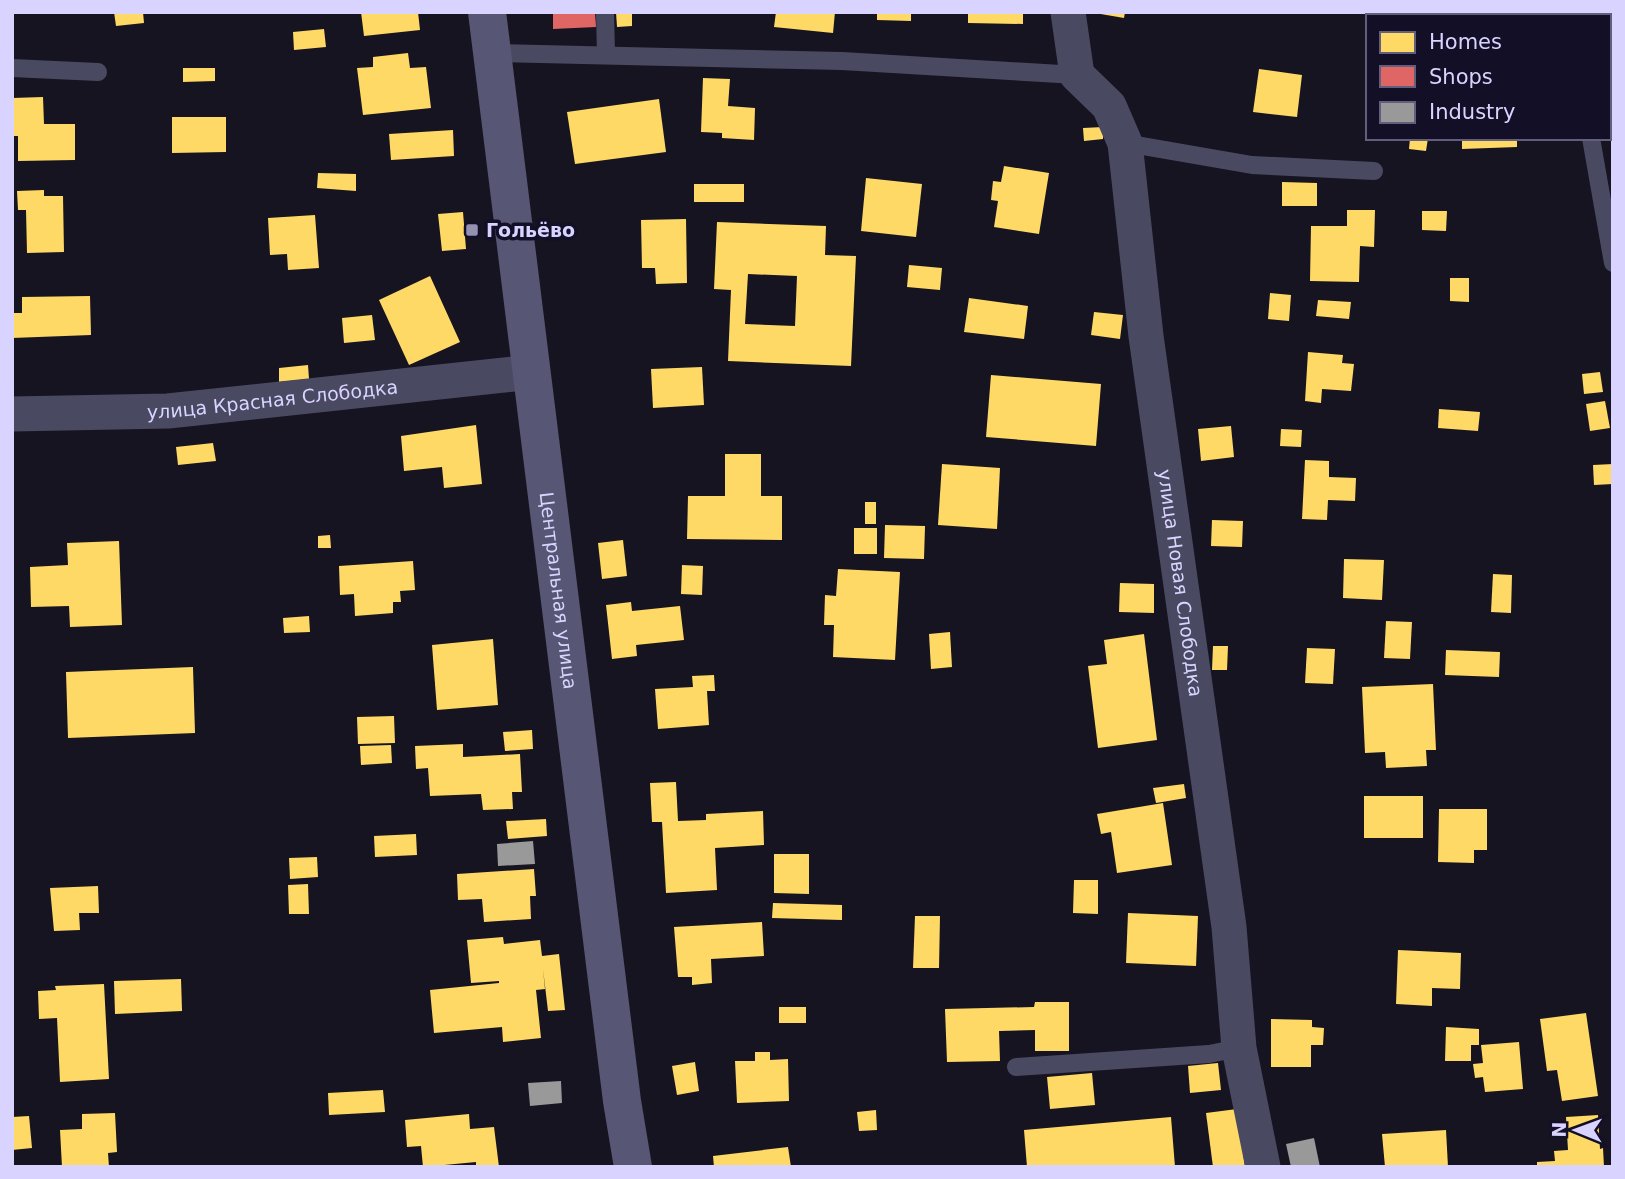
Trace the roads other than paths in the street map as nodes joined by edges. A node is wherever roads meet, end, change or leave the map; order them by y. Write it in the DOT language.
graph roads {
  1 [pos="487,12"];
  2 [pos="605,12"];
  3 [pos="1068,12"];
  4 [pos="492,53"];
  5 [pos="606,55"];
  6 [pos="12,68"];
  7 [pos="98,72"];
  8 [pos="1077,75"];
  9 [pos="1591,140"];
  10 [pos="1125,143"];
  11 [pos="1374,171"];
  12 [pos="1613,263"];
  13 [pos="532,372"];
  14 [pos="12,414"];
  15 [pos="1239,1048"];
  16 [pos="1016,1067"];
  17 [pos="633,1167"];
  18 [pos="1263,1167"];
  1 -- 4 [label="main road, Центральная улица"];
  2 -- 5 [label="lane"];
  3 -- 8 [label="street"];
  4 -- 5 [label="lane"];
  4 -- 13 [label="main road, Центральная улица"];
  5 -- 8 [label="lane"];
  6 -- 7 [label="lane"];
  8 -- 10 [label="street, улица Новая Слободка"];
  9 -- 12 [label="lane"];
  10 -- 11 [label="lane"];
  10 -- 15 [label="street, улица Новая Слободка"];
  13 -- 14 [label="street, улица Красная Слободка"];
  13 -- 17 [label="main road, Центральная улица"];
  15 -- 16 [label="lane"];
  15 -- 18 [label="street, улица Новая Слободка"];
}
